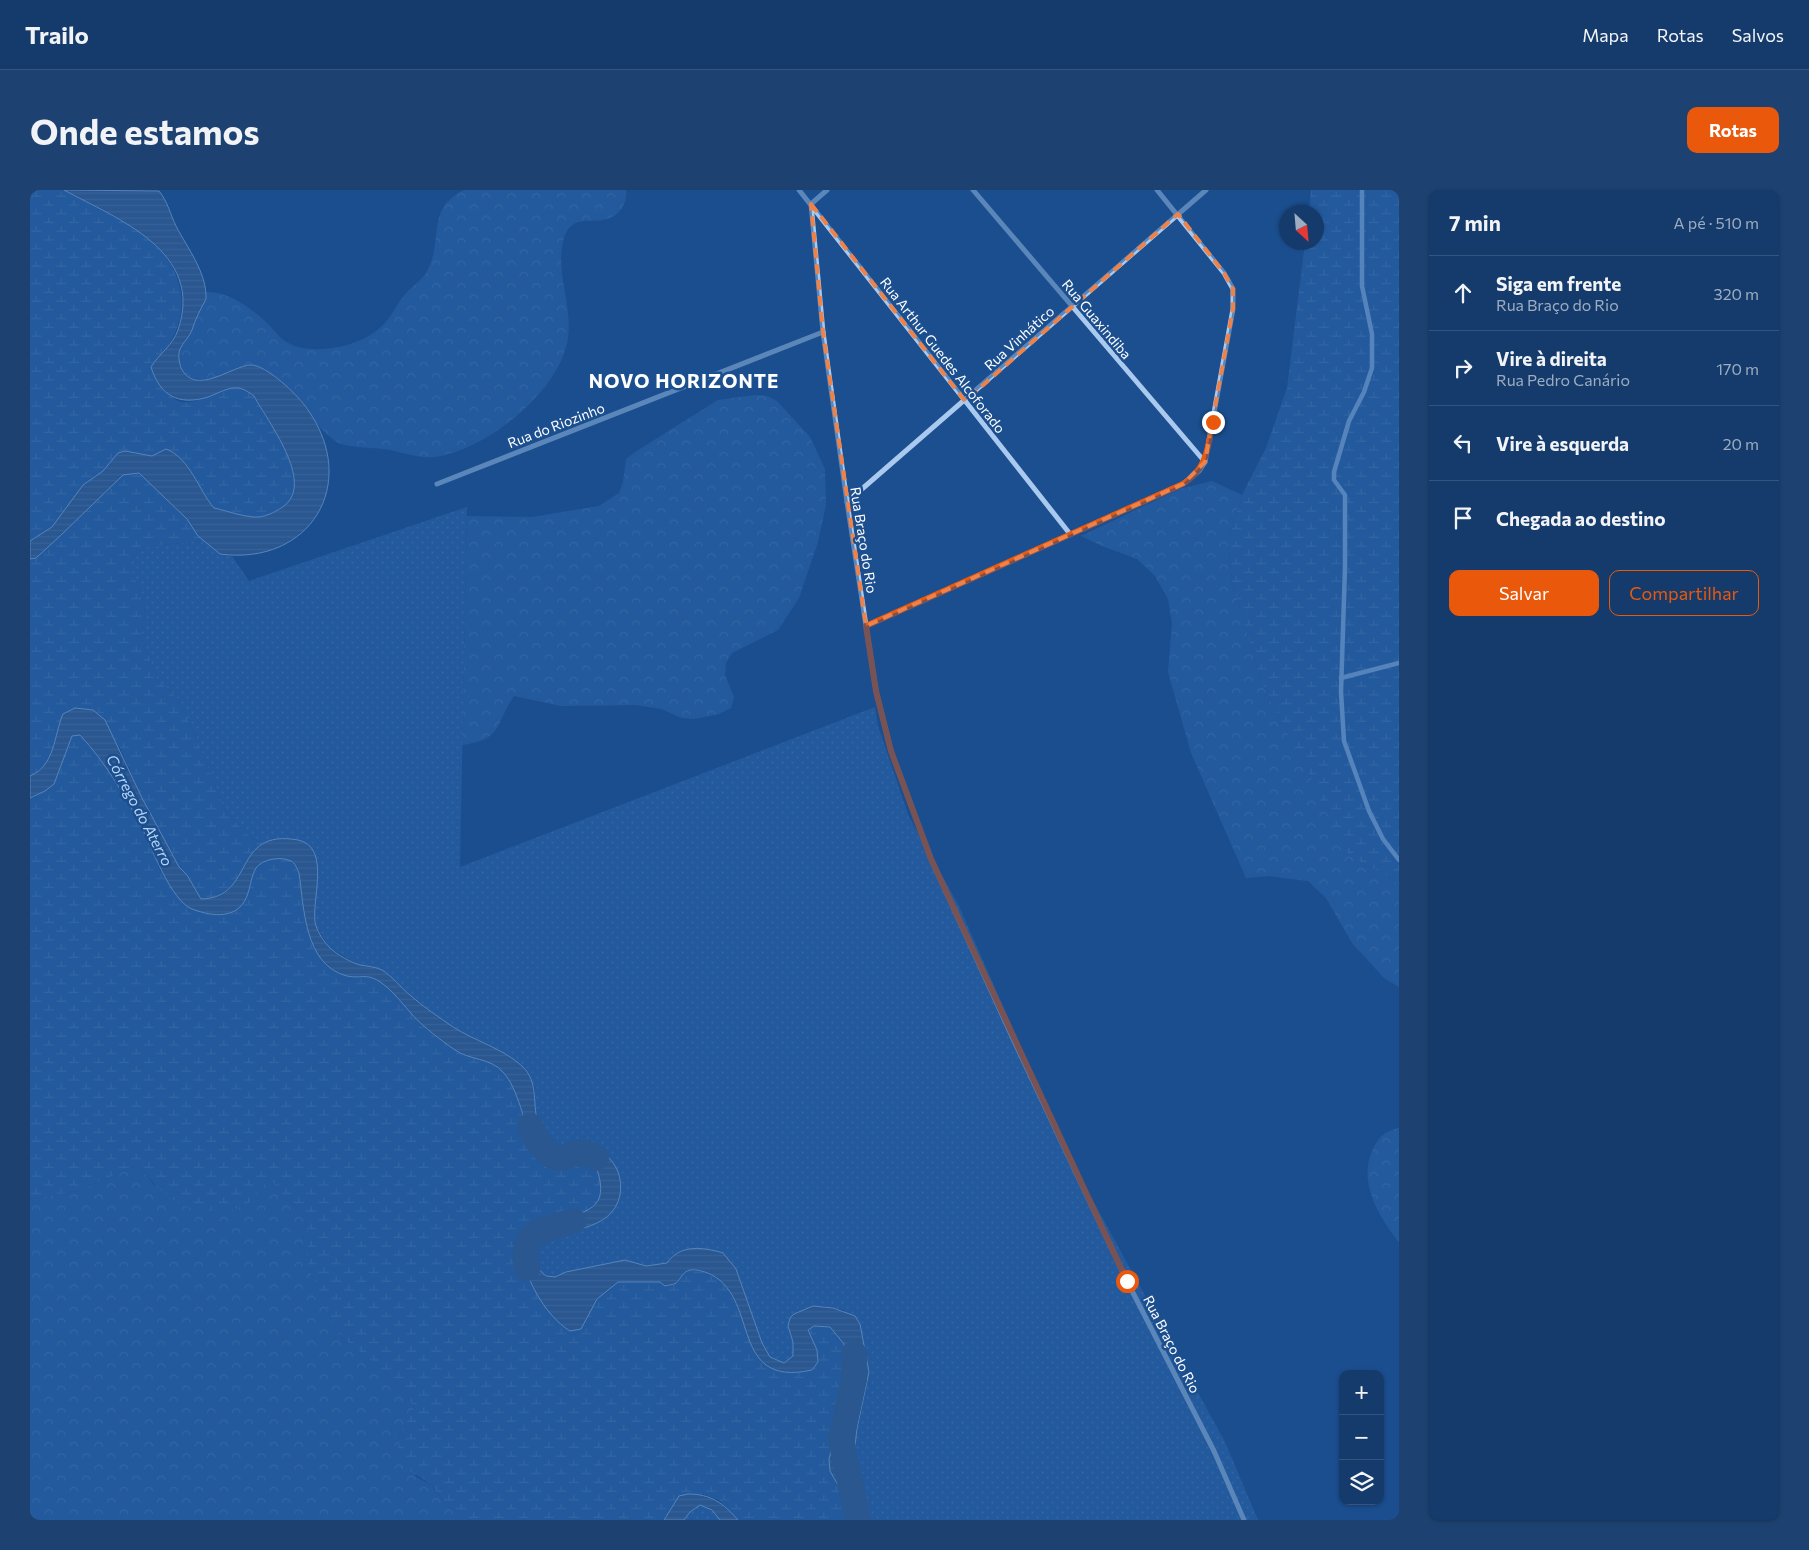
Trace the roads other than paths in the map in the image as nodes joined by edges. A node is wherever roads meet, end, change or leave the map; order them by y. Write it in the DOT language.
graph roads {
  1 [pos="799,190"];
  2 [pos="827,190"];
  3 [pos="973,190"];
  4 [pos="1157,190"];
  5 [pos="1206,190"];
  6 [pos="811,204"];
  7 [pos="1178,214"];
  8 [pos="1070,307"];
  9 [pos="823,332"];
  10 [pos="965,401"];
  11 [pos="1204,462"];
  12 [pos="437,484"];
  13 [pos="847,502"];
  14 [pos="1070,534"];
  15 [pos="866,626"];
  16 [pos="1244,1520"];
  1 -- 6 [label="street, Rua Arthur Guedes Alcoforado"];
  2 -- 6 [label="street"];
  3 -- 8 [label="street, Rua Guaxindiba"];
  4 -- 7 [label="street"];
  5 -- 7 [label="street, Rua Vinhático"];
  6 -- 9 [label="street, Rua Braço do Rio"];
  6 -- 10 [label="street, Rua Arthur Guedes Alcoforado"];
  7 -- 8 [label="street, Rua Vinhático"];
  7 -- 11 [label="street"];
  8 -- 10 [label="street, Rua Vinhático"];
  8 -- 11 [label="street, Rua Guaxindiba"];
  9 -- 12 [label="street, Rua do Riozinho"];
  9 -- 13 [label="street, Rua Braço do Rio"];
  10 -- 13 [label="street, Rua Vinhático"];
  10 -- 14 [label="street, Rua Arthur Guedes Alcoforado"];
  11 -- 14 [label="street"];
  13 -- 15 [label="street, Rua Braço do Rio"];
  14 -- 15 [label="street"];
  15 -- 16 [label="street, Rua Braço do Rio"];
}
